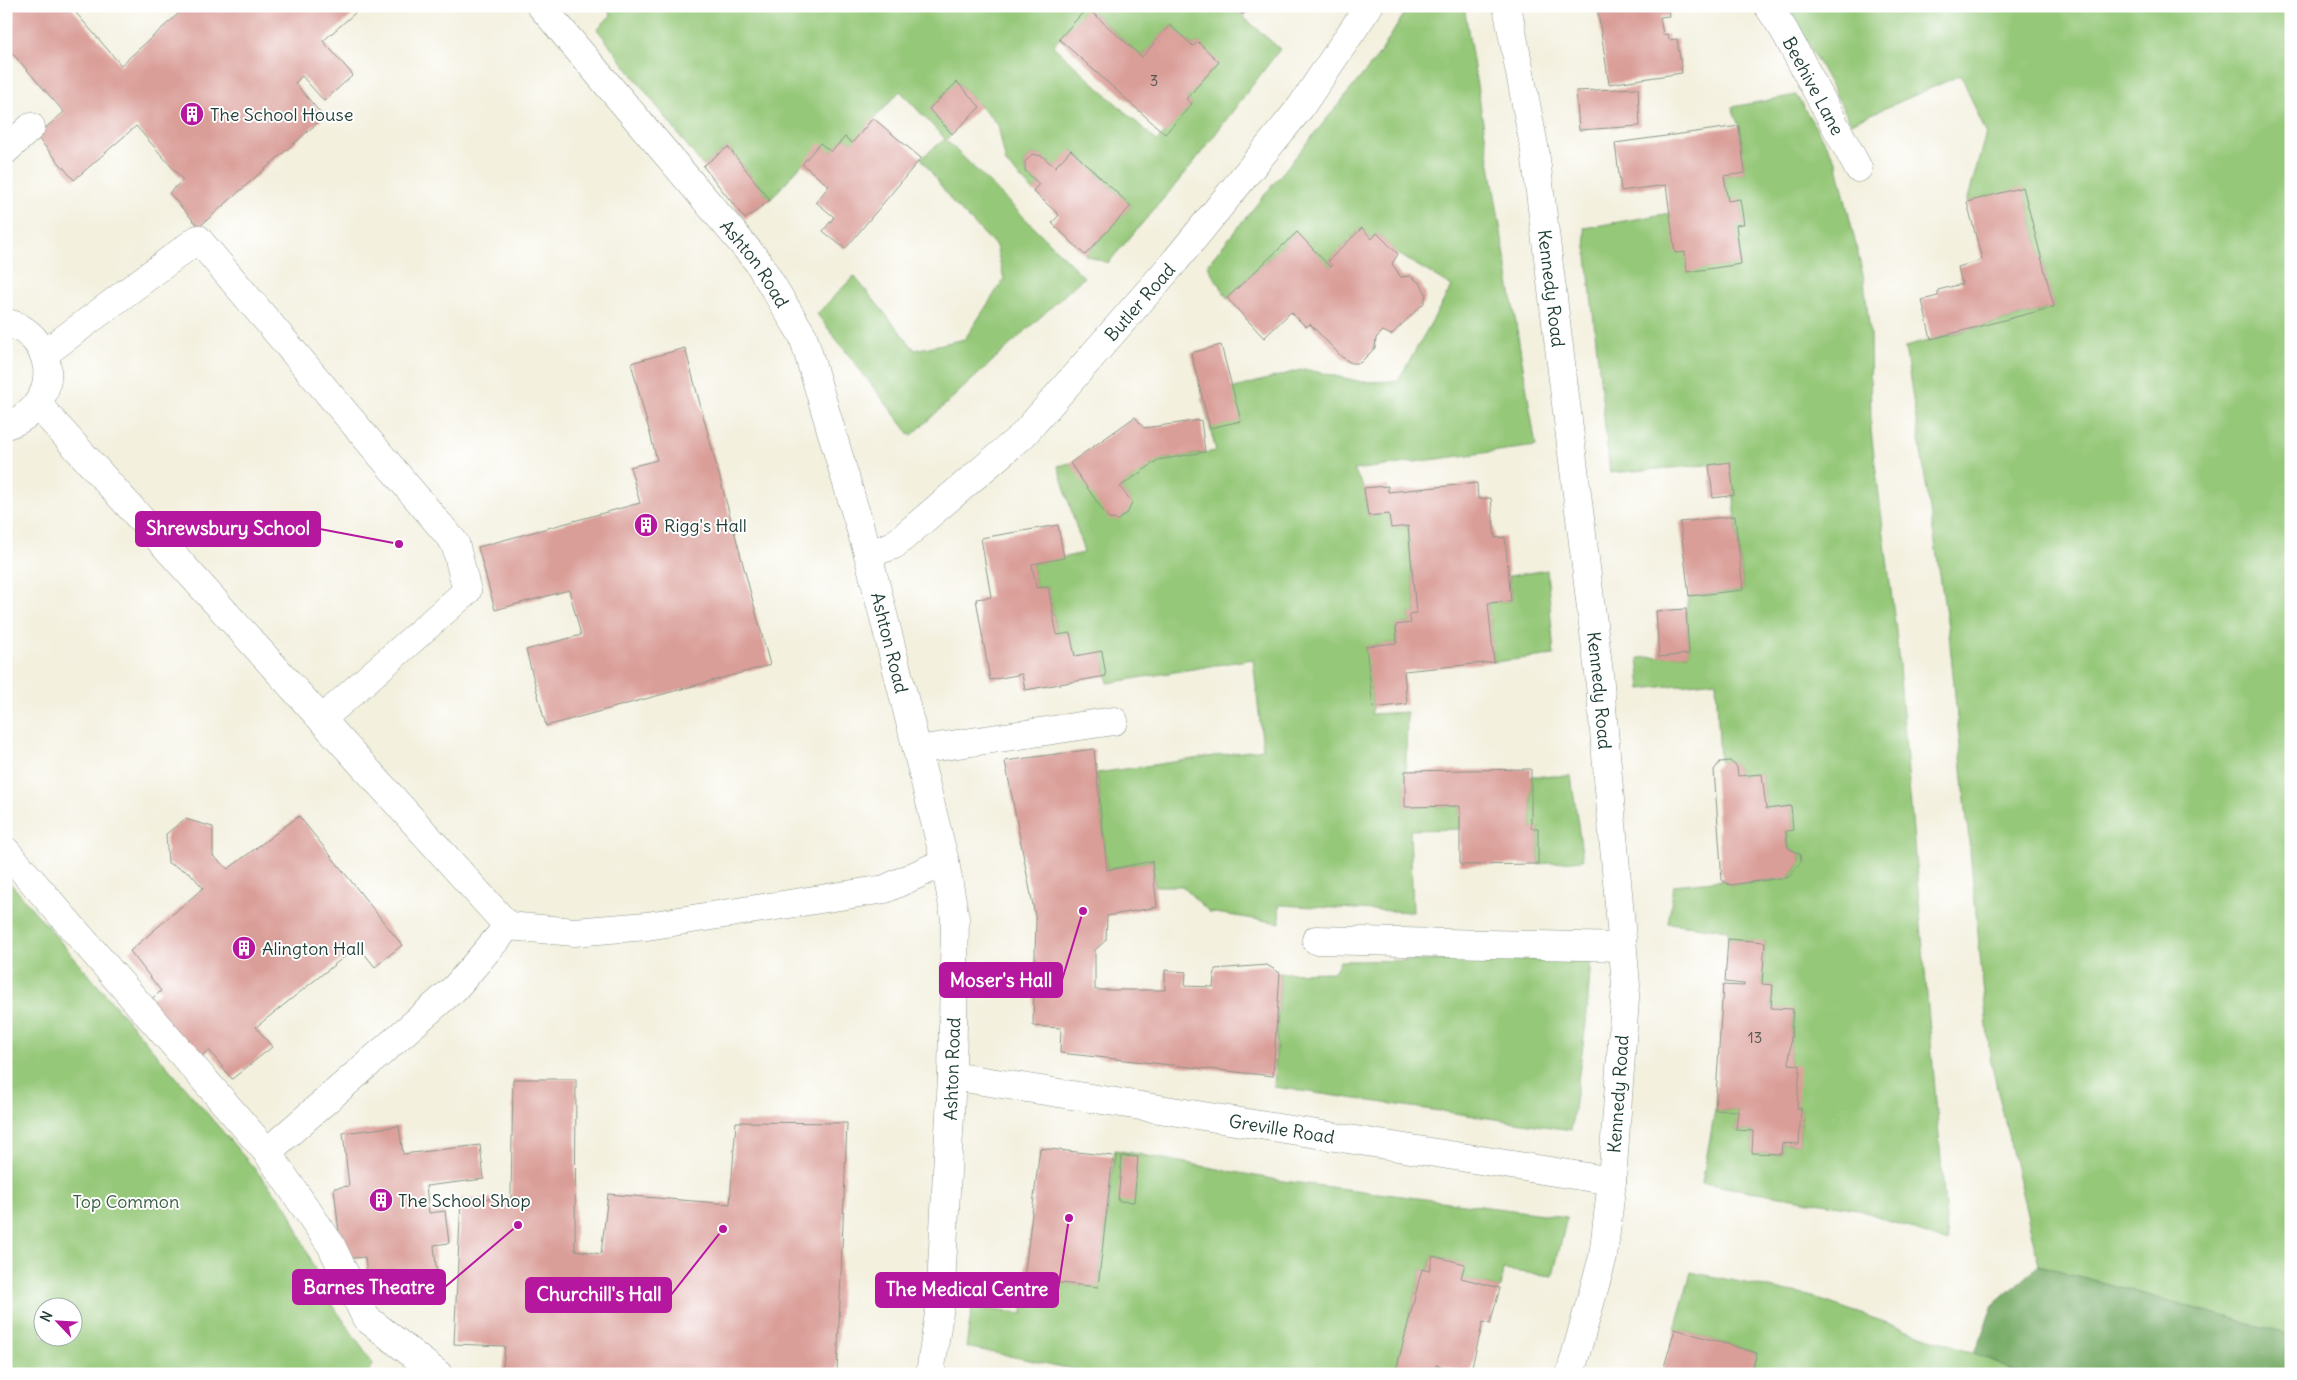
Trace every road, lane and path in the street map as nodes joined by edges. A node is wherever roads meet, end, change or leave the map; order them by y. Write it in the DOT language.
graph roads {
  1 [pos="541,6"];
  2 [pos="1369,6"];
  3 [pos="1507,6"];
  4 [pos="1768,6"];
  5 [pos="31,127"];
  6 [pos="6,150"];
  7 [pos="1858,168"];
  8 [pos="6,323"];
  9 [pos="44,354"];
  10 [pos="38,405"];
  11 [pos="6,425"];
  12 [pos="868,554"];
  13 [pos="322,719"];
  14 [pos="1114,721"];
  15 [pos="917,750"];
  16 [pos="6,851"];
  17 [pos="945,862"];
  18 [pos="508,926"];
  19 [pos="1316,940"];
  20 [pos="1622,948"];
  21 [pos="952,1076"];
  22 [pos="266,1152"];
  23 [pos="1612,1181"];
  24 [pos="438,1374"];
  25 [pos="930,1374"];
  26 [pos="1570,1374"];
  1 -- 12 [label="street, Ashton Road"];
  2 -- 12 [label="street, Butler Road"];
  3 -- 20 [label="street, Kennedy Road"];
  4 -- 7 [label="street, Beehive Lane"];
  5 -- 6 [label="street"];
  8 -- 9 [label="street"];
  9 -- 10 [label="street"];
  9 -- 13 [label="street"];
  10 -- 11 [label="street"];
  10 -- 13 [label="street"];
  12 -- 15 [label="street, Ashton Road"];
  13 -- 18 [label="street"];
  14 -- 15 [label="street"];
  15 -- 17 [label="street, Ashton Road"];
  16 -- 22 [label="street"];
  17 -- 18 [label="street"];
  17 -- 21 [label="street, Ashton Road"];
  18 -- 22 [label="street"];
  19 -- 20 [label="street"];
  20 -- 23 [label="street, Kennedy Road"];
  21 -- 23 [label="street, Greville Road"];
  21 -- 25 [label="street, Ashton Road"];
  22 -- 24 [label="street"];
  23 -- 26 [label="street, Kennedy Road"];
}
